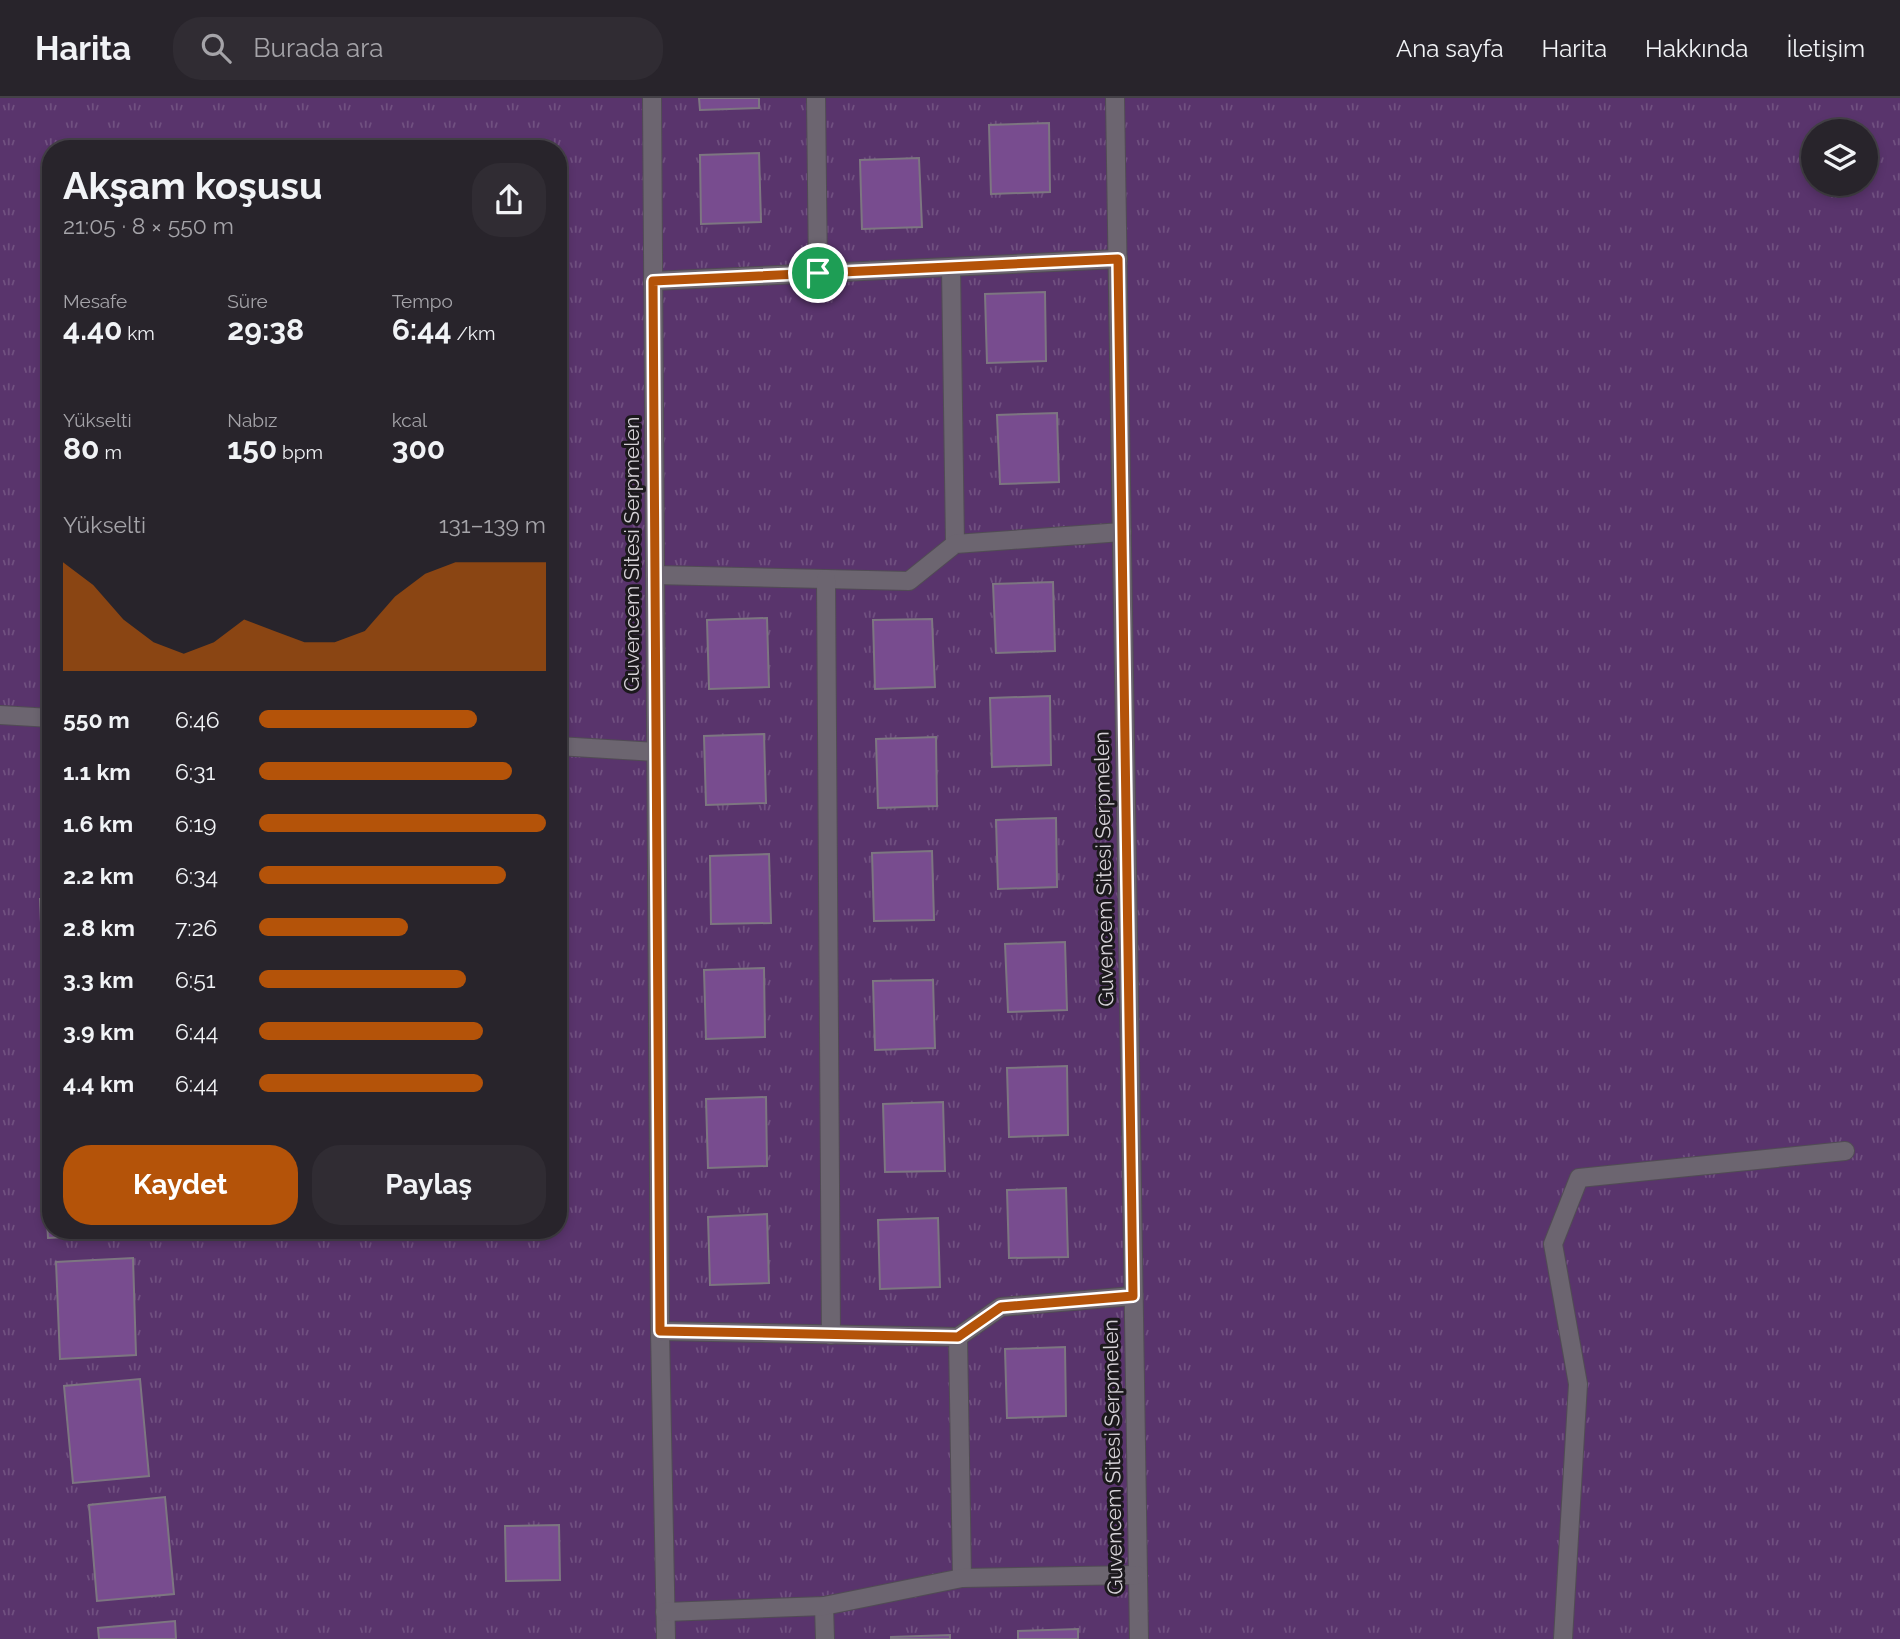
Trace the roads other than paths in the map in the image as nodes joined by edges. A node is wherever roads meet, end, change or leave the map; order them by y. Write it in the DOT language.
graph roads {
  1 [pos="652,98"];
  2 [pos="816,98"];
  3 [pos="1115,98"];
  4 [pos="1118,259"];
  5 [pos="951,267"];
  6 [pos="818,273"];
  7 [pos="653,281"];
  8 [pos="1122,532"];
  9 [pos="955,544"];
  10 [pos="654,575"];
  11 [pos="826,579"];
  12 [pos="0,715"];
  13 [pos="42,717"];
  14 [pos="567,747"];
  15 [pos="656,752"];
  16 [pos="1845,1152"];
  17 [pos="1133,1296"];
  18 [pos="660,1331"];
  19 [pos="831,1335"];
  20 [pos="958,1337"];
  21 [pos="1138,1575"];
  22 [pos="962,1578"];
  23 [pos="824,1606"];
  24 [pos="666,1612"];
  25 [pos="666,1639"];
  26 [pos="825,1639"];
  27 [pos="1139,1639"];
  28 [pos="1563,1639"];
  1 -- 7 [label="street, Guvencem Sitesi Serpmelen"];
  2 -- 6 [label="street"];
  3 -- 4 [label="street, Guvencem Sitesi Serpmelen"];
  4 -- 5 [label="street"];
  4 -- 8 [label="street, Guvencem Sitesi Serpmelen"];
  5 -- 6 [label="street"];
  5 -- 9 [label="street"];
  6 -- 7 [label="street"];
  7 -- 10 [label="street, Guvencem Sitesi Serpmelen"];
  8 -- 9 [label="street"];
  8 -- 17 [label="street, Guvencem Sitesi Serpmelen"];
  9 -- 11 [label="street"];
  10 -- 11 [label="street"];
  10 -- 15 [label="street, Guvencem Sitesi Serpmelen"];
  11 -- 19 [label="street"];
  12 -- 13 [label="street"];
  14 -- 15 [label="street"];
  15 -- 18 [label="street, Guvencem Sitesi Serpmelen"];
  16 -- 28 [label="street"];
  17 -- 20 [label="street"];
  17 -- 21 [label="street, Guvencem Sitesi Serpmelen"];
  18 -- 19 [label="street"];
  18 -- 24 [label="street, Guvencem Sitesi Serpmelen"];
  19 -- 20 [label="street"];
  20 -- 22 [label="street"];
  21 -- 22 [label="street"];
  21 -- 27 [label="street, Guvencem Sitesi Serpmelen"];
  22 -- 23 [label="street"];
  23 -- 24 [label="street"];
  23 -- 26 [label="street"];
  24 -- 25 [label="street, Guvencem Sitesi Serpmelen"];
}
